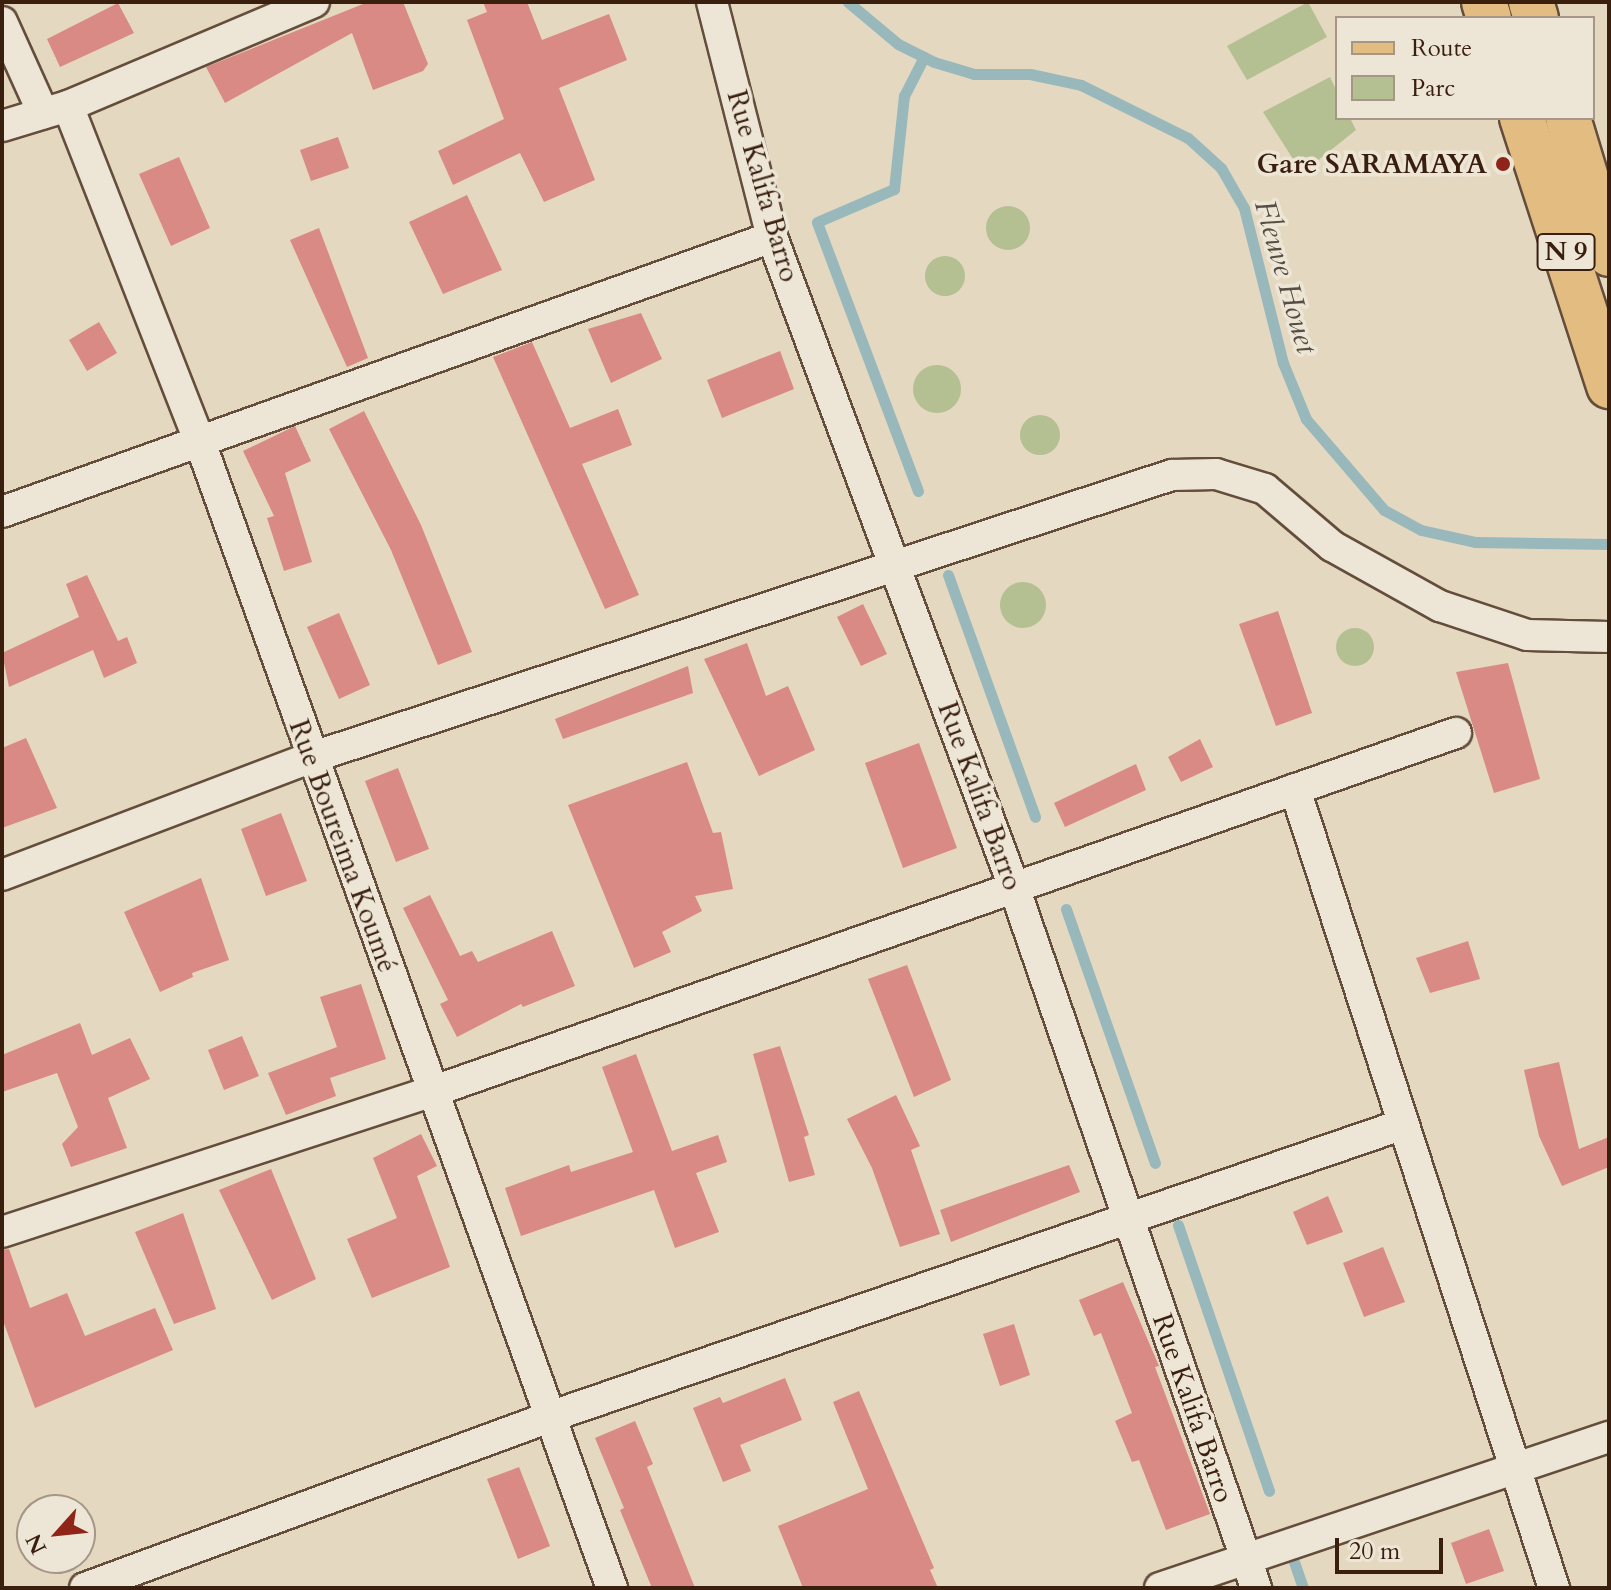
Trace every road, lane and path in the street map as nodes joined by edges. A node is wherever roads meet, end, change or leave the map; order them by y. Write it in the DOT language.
graph roads {
  1 [pos="314,2"];
  2 [pos="712,2"];
  3 [pos="2,22"];
  4 [pos="56,110"];
  5 [pos="1523,120"];
  6 [pos="1569,120"];
  7 [pos="2,126"];
  8 [pos="1600,196"];
  9 [pos="772,237"];
  10 [pos="1609,254"];
  11 [pos="1609,386"];
  12 [pos="200,442"];
  13 [pos="2,512"];
  14 [pos="896,563"];
  15 [pos="1609,637"];
  16 [pos="1456,733"];
  17 [pos="310,758"];
  18 [pos="1295,789"];
  19 [pos="2,875"];
  20 [pos="1014,887"];
  21 [pos="434,1091"];
  22 [pos="1401,1125"];
  23 [pos="1128,1218"];
  24 [pos="2,1232"];
  25 [pos="552,1416"];
  26 [pos="1609,1437"];
  27 [pos="1513,1472"];
  28 [pos="1245,1560"];
  29 [pos="85,1588"];
  30 [pos="612,1588"];
  31 [pos="1160,1588"];
  32 [pos="1256,1588"];
  33 [pos="1554,1588"];
  1 -- 4 [label="street"];
  2 -- 9 [label="street, Rue Kalifa Barro"];
  3 -- 4 [label="street, Rue Boureima Koumé"];
  4 -- 7 [label="street"];
  4 -- 12 [label="street, Rue Boureima Koumé"];
  5 -- 11 [label="main road, N 9"];
  6 -- 8 [label="main road, N 9"];
  8 -- 10 [label="main road, N 9"];
  9 -- 12 [label="street"];
  9 -- 14 [label="street, Rue Kalifa Barro"];
  12 -- 13 [label="street"];
  12 -- 17 [label="street, Rue Boureima Koumé"];
  14 -- 15 [label="street"];
  14 -- 17 [label="street"];
  14 -- 20 [label="street, Rue Kalifa Barro"];
  16 -- 18 [label="street"];
  17 -- 19 [label="street"];
  17 -- 21 [label="street, Rue Boureima Koumé"];
  18 -- 20 [label="street"];
  18 -- 22 [label="street"];
  20 -- 21 [label="street"];
  20 -- 23 [label="street, Rue Kalifa Barro"];
  21 -- 24 [label="street"];
  21 -- 25 [label="street, Rue Boureima Koumé"];
  22 -- 23 [label="street"];
  22 -- 27 [label="street"];
  23 -- 25 [label="street"];
  23 -- 28 [label="street, Rue Kalifa Barro"];
  25 -- 29 [label="street"];
  25 -- 30 [label="street, Rue Boureima Koumé"];
  26 -- 27 [label="street"];
  27 -- 28 [label="street"];
  27 -- 33 [label="street"];
  28 -- 31 [label="street"];
  28 -- 32 [label="street, Rue Kalifa Barro"];
}
